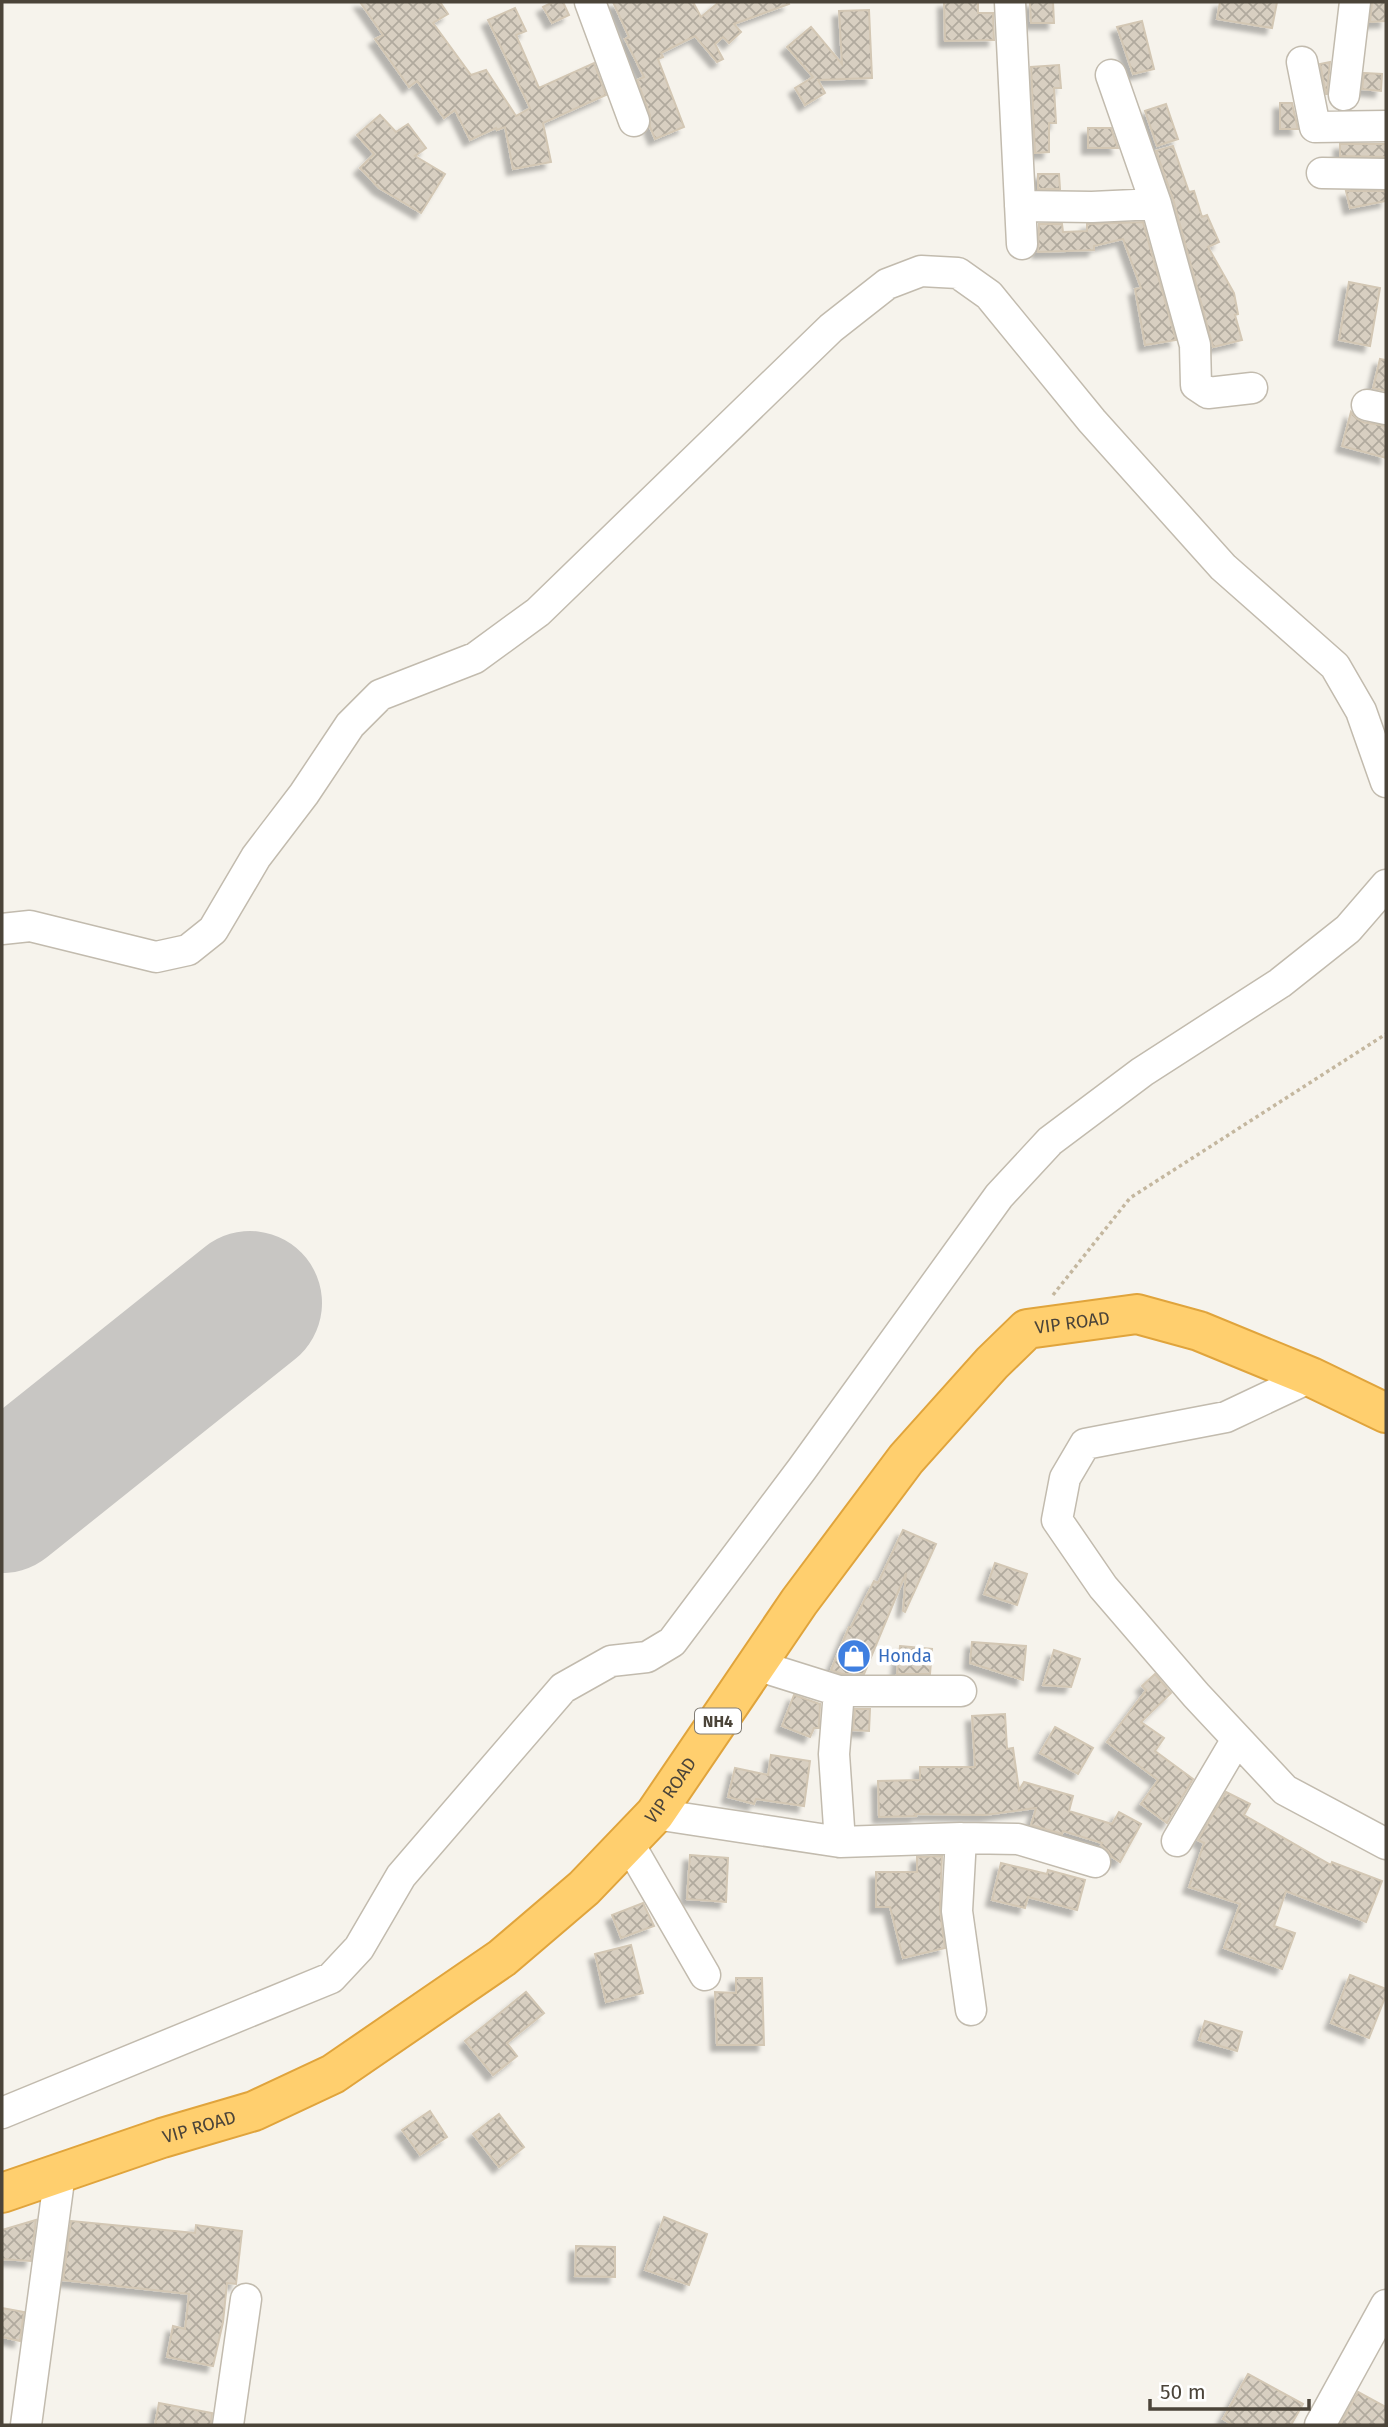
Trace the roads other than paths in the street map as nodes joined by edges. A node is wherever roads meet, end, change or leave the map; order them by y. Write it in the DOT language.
graph roads {
  1 [pos="590,2"];
  2 [pos="1010,2"];
  3 [pos="1355,2"];
  4 [pos="1302,62"];
  5 [pos="1111,75"];
  6 [pos="1344,95"];
  7 [pos="634,121"];
  8 [pos="1386,126"];
  9 [pos="1322,173"];
  10 [pos="1386,174"];
  11 [pos="1156,204"];
  12 [pos="1020,206"];
  13 [pos="1022,244"];
  14 [pos="1252,388"];
  15 [pos="1386,782"];
  16 [pos="1386,885"];
  17 [pos="2,929"];
  18 [pos="1311,1377"];
  19 [pos="1386,1413"];
  20 [pos="756,1665"];
  21 [pos="839,1691"];
  22 [pos="961,1691"];
  23 [pos="1237,1739"];
  24 [pos="655,1814"];
  25 [pos="961,1838"];
  26 [pos="1177,1841"];
  27 [pos="628,1842"];
  28 [pos="840,1842"];
  29 [pos="1386,1844"];
  30 [pos="1095,1862"];
  31 [pos="705,1975"];
  32 [pos="971,2010"];
  33 [pos="2,2113"];
  34 [pos="61,2173"];
  35 [pos="2,2193"];
  36 [pos="246,2299"];
  37 [pos="1386,2305"];
  38 [pos="26,2425"];
  39 [pos="228,2425"];
  40 [pos="1320,2425"];
  1 -- 7 [label="street"];
  2 -- 12 [label="street"];
  3 -- 6 [label="street"];
  4 -- 8 [label="street"];
  5 -- 11 [label="street"];
  9 -- 10 [label="street"];
  11 -- 12 [label="street"];
  11 -- 14 [label="street"];
  12 -- 13 [label="street"];
  15 -- 17 [label="street"];
  16 -- 33 [label="street"];
  18 -- 19 [label="highway, VIP ROAD"];
  18 -- 20 [label="highway, VIP ROAD / NH4"];
  18 -- 23 [label="street"];
  20 -- 21 [label="street"];
  20 -- 24 [label="highway, VIP ROAD / NH4"];
  21 -- 22 [label="street"];
  21 -- 28 [label="street"];
  23 -- 26 [label="street"];
  23 -- 29 [label="street"];
  24 -- 27 [label="highway, VIP ROAD / NH4"];
  24 -- 28 [label="street"];
  25 -- 28 [label="street"];
  25 -- 30 [label="street"];
  25 -- 32 [label="street"];
  27 -- 31 [label="street"];
  27 -- 34 [label="highway, VIP ROAD / NH4"];
  34 -- 35 [label="highway, VIP ROAD / NH4"];
  34 -- 38 [label="street"];
  36 -- 39 [label="street"];
  37 -- 40 [label="street"];
}
